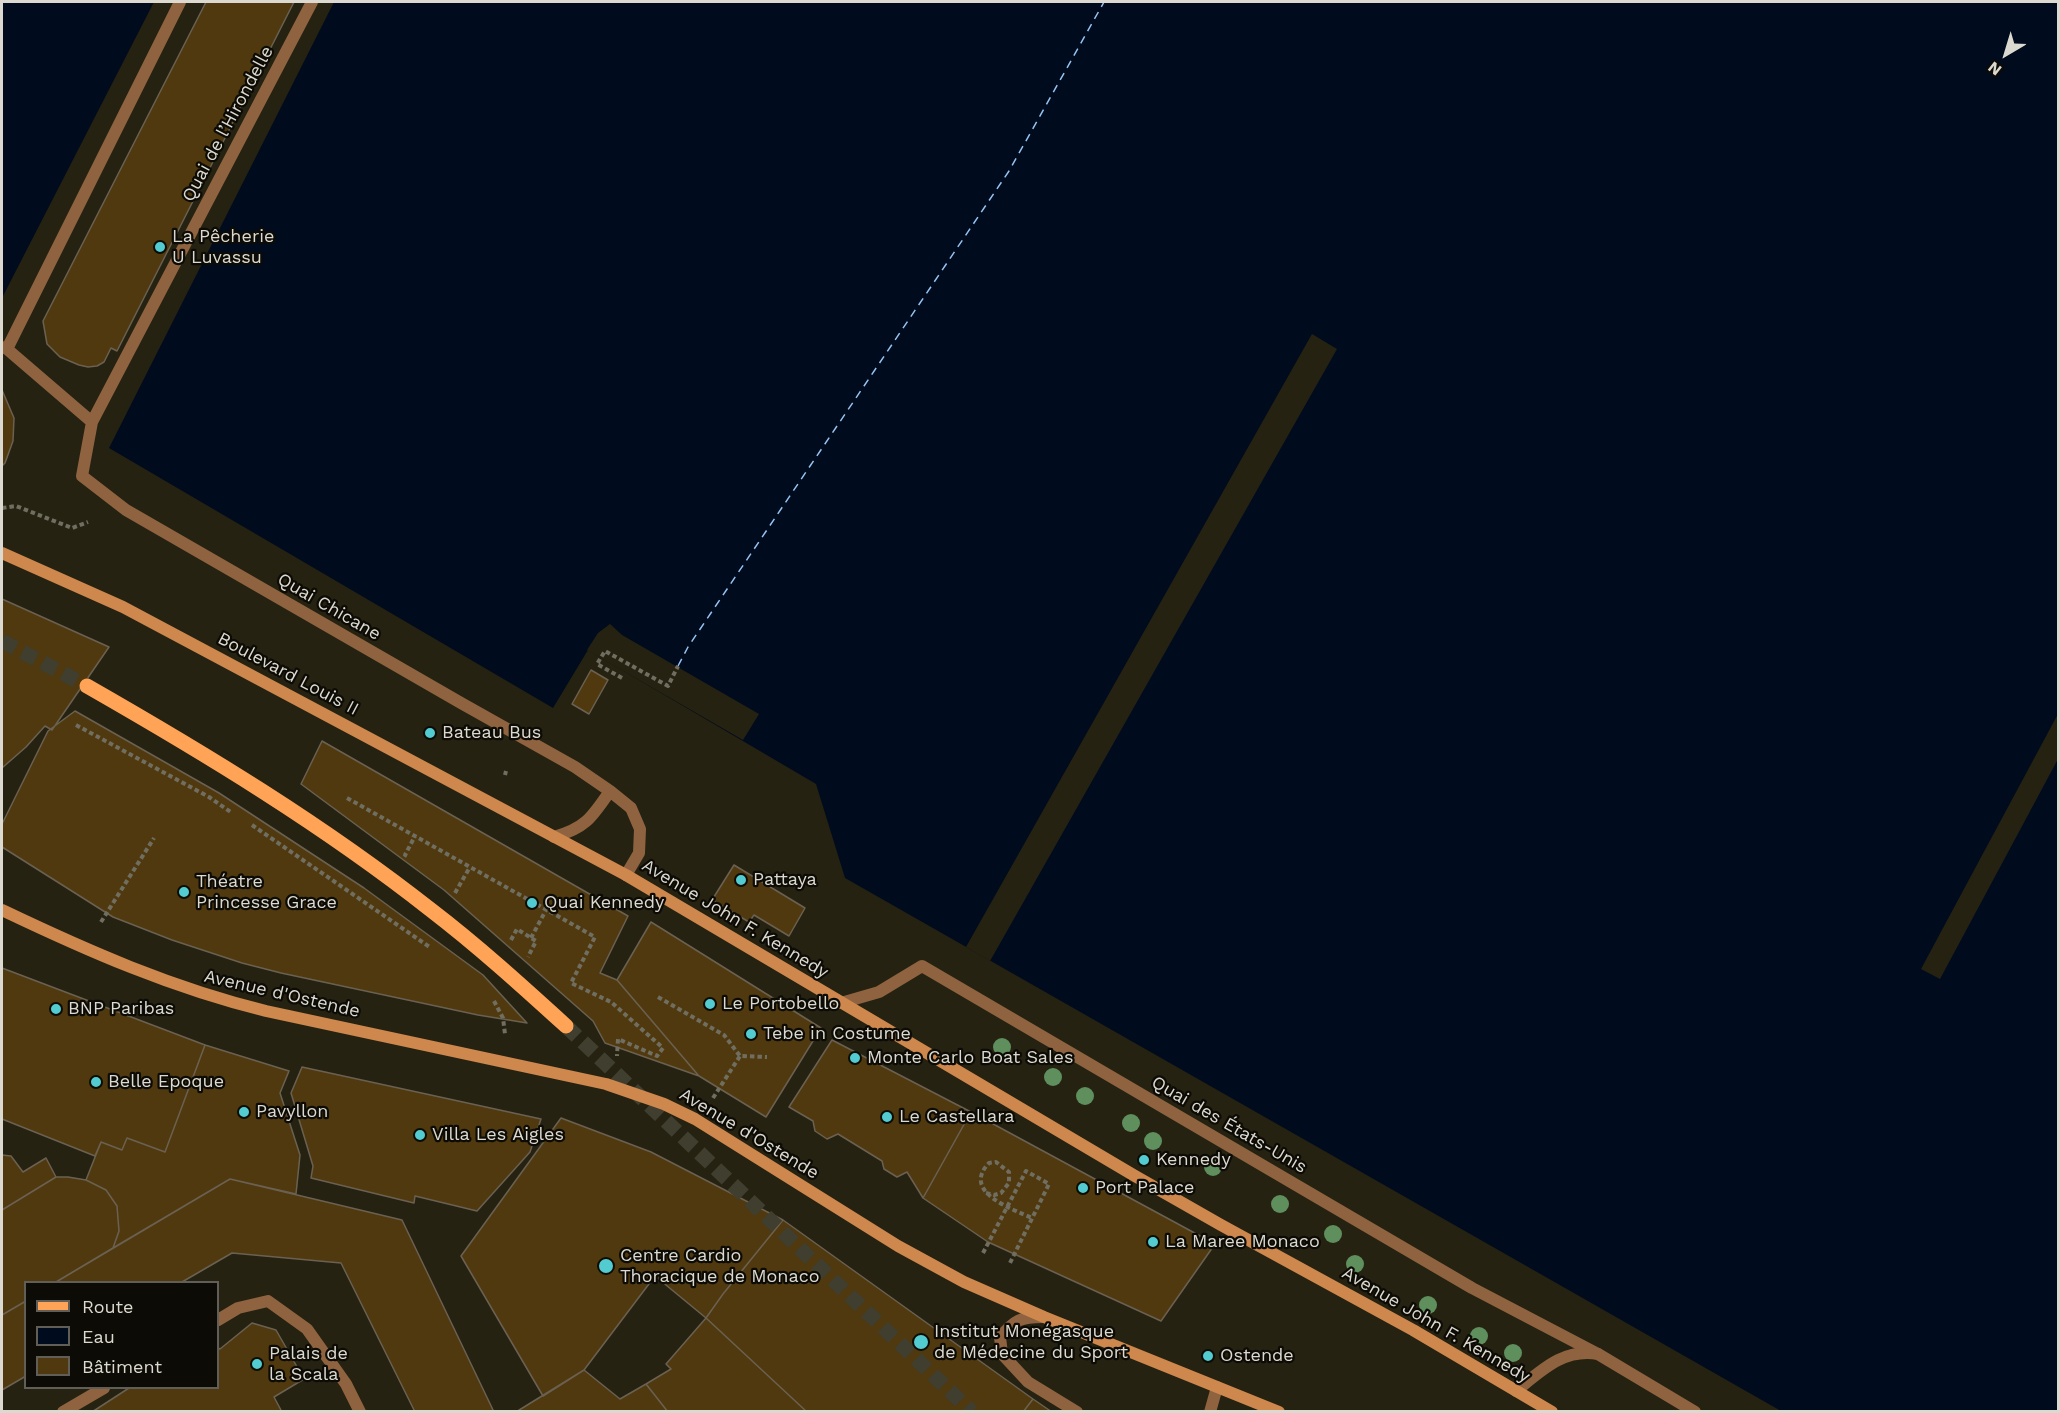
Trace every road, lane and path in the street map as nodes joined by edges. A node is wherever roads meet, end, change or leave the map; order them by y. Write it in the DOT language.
graph roads {
  1 [pos="180,2"];
  2 [pos="312,2"];
  3 [pos="4,348"];
  4 [pos="92,422"];
  5 [pos="2,508"];
  6 [pos="88,522"];
  7 [pos="2,553"];
  8 [pos="678,666"];
  9 [pos="622,678"];
  10 [pos="87,686"];
  11 [pos="76,725"];
  12 [pos="610,790"];
  13 [pos="347,798"];
  14 [pos="232,813"];
  15 [pos="252,825"];
  16 [pos="554,837"];
  17 [pos="154,838"];
  18 [pos="470,867"];
  19 [pos="626,875"];
  20 [pos="455,893"];
  21 [pos="2,910"];
  22 [pos="546,910"];
  23 [pos="100,921"];
  24 [pos="531,938"];
  25 [pos="440,954"];
  26 [pos="658,997"];
  27 [pos="493,998"];
  28 [pos="841,1004"];
  29 [pos="566,1026"];
  30 [pos="505,1034"];
  31 [pos="617,1056"];
  32 [pos="740,1056"];
  33 [pos="767,1057"];
  34 [pos="713,1098"];
  35 [pos="986,1193"];
  36 [pos="1007,1207"];
  37 [pos="1032,1218"];
  38 [pos="983,1253"];
  39 [pos="1009,1265"];
  40 [pos="1044,1317"];
  41 [pos="219,1319"];
  42 [pos="1598,1354"];
  43 [pos="1217,1387"];
  44 [pos="102,1389"];
  45 [pos="1516,1391"];
  46 [pos="63,1412"];
  47 [pos="360,1412"];
  48 [pos="1077,1412"];
  49 [pos="1210,1412"];
  50 [pos="1279,1412"];
  51 [pos="1552,1412"];
  52 [pos="1695,1412"];
  1 -- 3 [label="street"];
  2 -- 4 [label="street, Quai de l’Hirondelle"];
  3 -- 4 [label="street"];
  4 -- 12 [label="street, Quai Chicane"];
  5 -- 6 [label="path"];
  7 -- 16 [label="main road, Boulevard Louis II"];
  8 -- 9 [label="path"];
  10 -- 29 [label="main road"];
  11 -- 14 [label="path"];
  12 -- 16 [label="street"];
  12 -- 19 [label="street"];
  13 -- 18 [label="path"];
  15 -- 25 [label="path"];
  16 -- 19 [label="main road, Avenue John F. Kennedy"];
  17 -- 23 [label="path"];
  18 -- 20 [label="path"];
  18 -- 22 [label="path"];
  19 -- 28 [label="main road, Avenue John F. Kennedy"];
  21 -- 40 [label="main road, Avenue d'Ostende"];
  22 -- 24 [label="path"];
  22 -- 31 [label="path"];
  26 -- 32 [label="path"];
  27 -- 30 [label="path"];
  28 -- 42 [label="street, Quai des États-Unis"];
  28 -- 45 [label="main road, Avenue John F. Kennedy"];
  32 -- 33 [label="path"];
  32 -- 34 [label="path"];
  35 -- 35 [label="path"];
  35 -- 36 [label="path"];
  36 -- 37 [label="path"];
  36 -- 37 [label="path"];
  36 -- 38 [label="path"];
  37 -- 39 [label="path"];
  40 -- 43 [label="main road, Avenue d'Ostende"];
  40 -- 48 [label="street"];
  41 -- 47 [label="street"];
  42 -- 45 [label="street"];
  42 -- 52 [label="street"];
  43 -- 49 [label="street"];
  43 -- 50 [label="main road, Avenue d'Ostende"];
  44 -- 46 [label="street"];
  45 -- 51 [label="main road, Avenue John F. Kennedy"];
}
